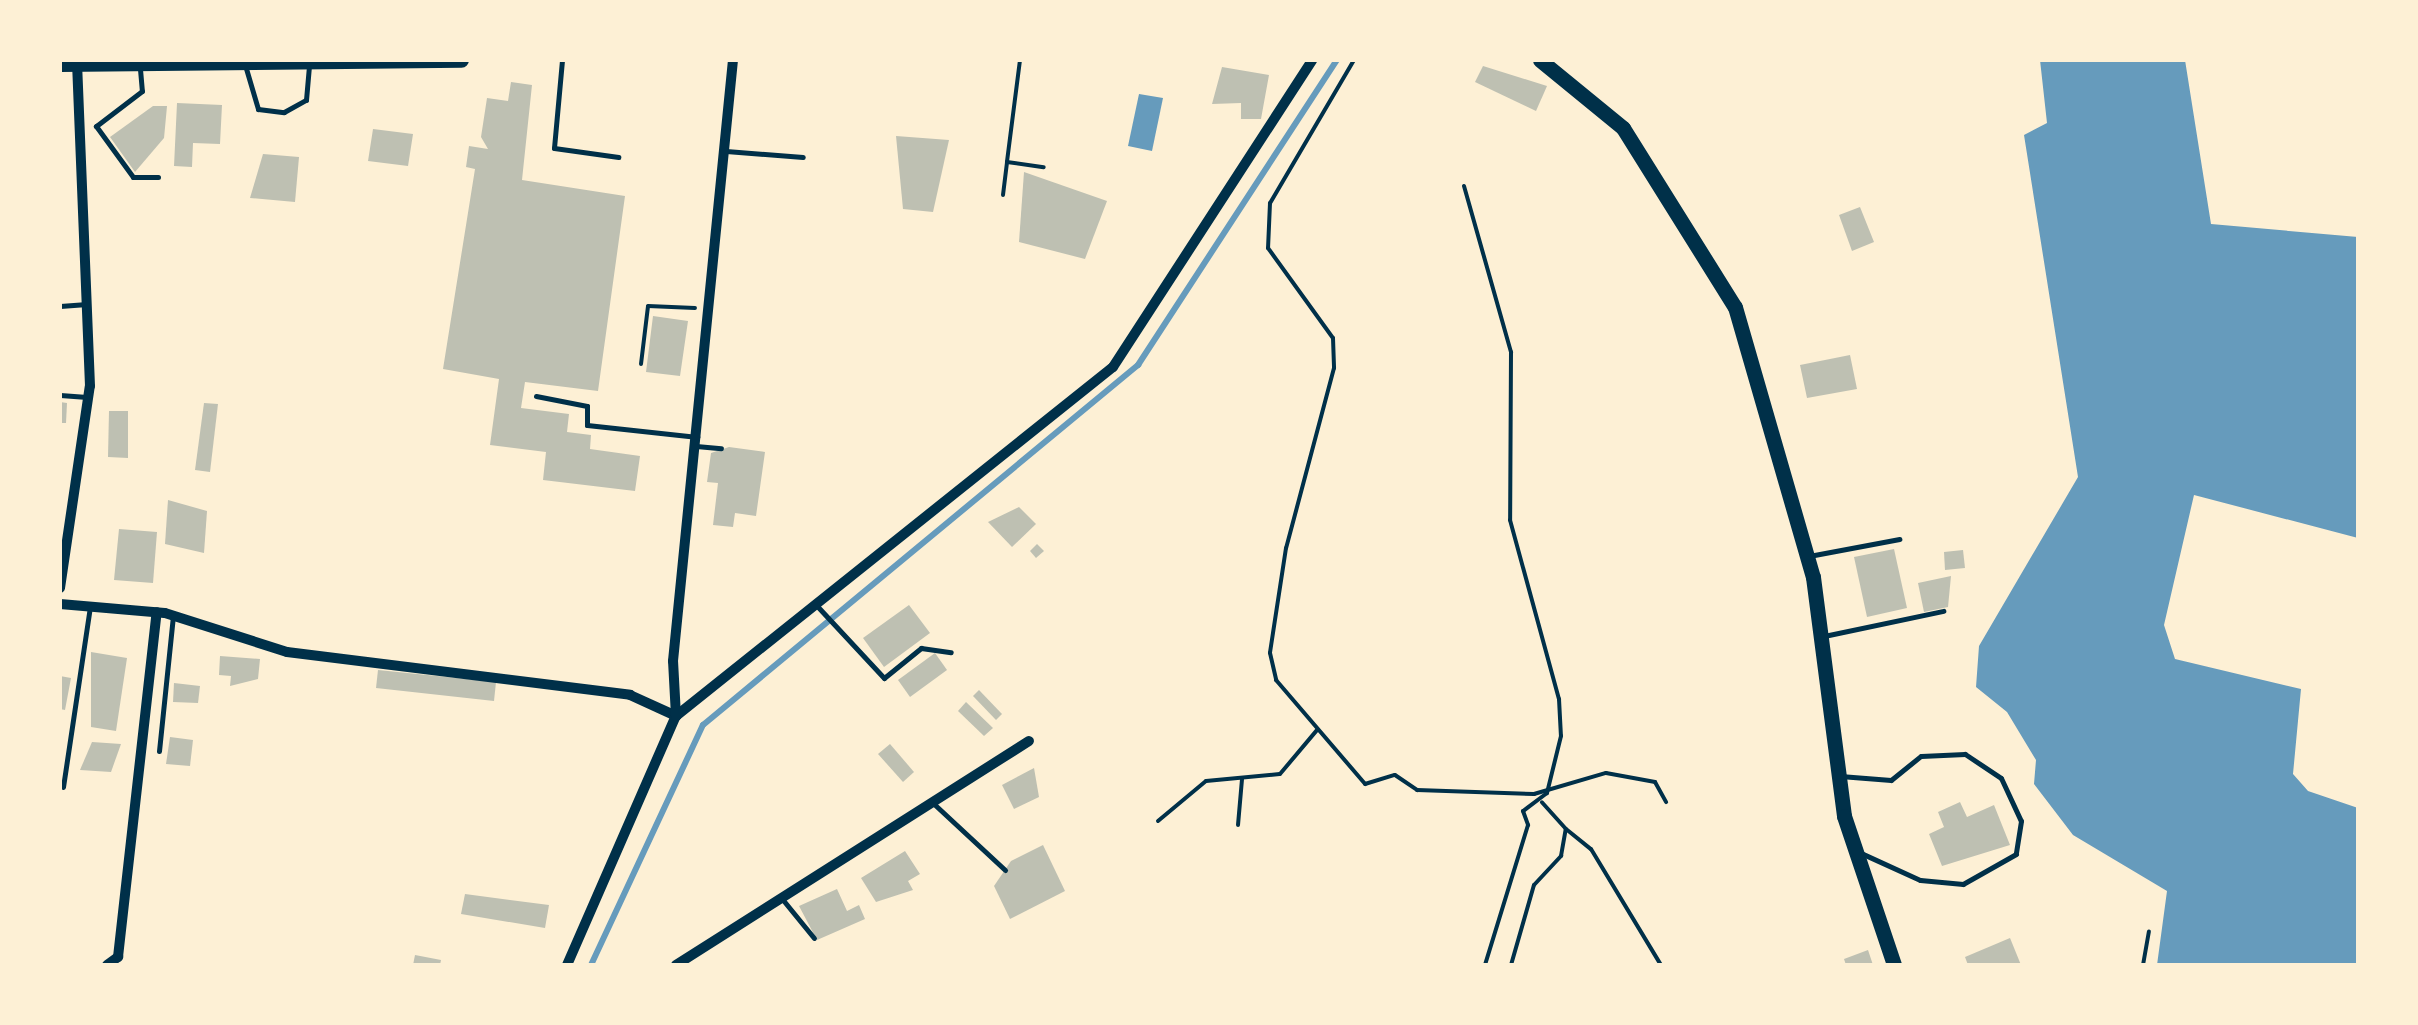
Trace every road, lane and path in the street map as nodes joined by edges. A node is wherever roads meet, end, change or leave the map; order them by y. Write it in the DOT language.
graph roads {
  1 [pos="461,60"];
  2 [pos="562,60"];
  3 [pos="733,60"];
  4 [pos="1020,60"];
  5 [pos="1312,60"];
  6 [pos="1354,60"];
  7 [pos="71,62"];
  8 [pos="174,62"];
  9 [pos="217,62"];
  10 [pos="376,62"];
  11 [pos="1551,62"];
  12 [pos="140,64"];
  13 [pos="244,64"];
  14 [pos="309,65"];
  15 [pos="96,126"];
  16 [pos="80,140"];
  17 [pos="723,150"];
  18 [pos="618,157"];
  19 [pos="803,158"];
  20 [pos="1007,162"];
  21 [pos="1044,167"];
  22 [pos="158,176"];
  23 [pos="1464,186"];
  24 [pos="1003,196"];
  25 [pos="87,304"];
  26 [pos="60,306"];
  27 [pos="708,309"];
  28 [pos="640,364"];
  29 [pos="60,395"];
  30 [pos="536,396"];
  31 [pos="88,397"];
  32 [pos="696,441"];
  33 [pos="721,448"];
  34 [pos="1899,539"];
  35 [pos="1807,556"];
  36 [pos="60,588"];
  37 [pos="60,604"];
  38 [pos="90,607"];
  39 [pos="820,609"];
  40 [pos="1944,611"];
  41 [pos="156,612"];
  42 [pos="173,615"];
  43 [pos="1822,636"];
  44 [pos="950,652"];
  45 [pos="676,716"];
  46 [pos="1317,730"];
  47 [pos="1029,741"];
  48 [pos="160,751"];
  49 [pos="1837,775"];
  50 [pos="1242,779"];
  51 [pos="64,786"];
  52 [pos="1547,793"];
  53 [pos="932,801"];
  54 [pos="1539,802"];
  55 [pos="1666,802"];
  56 [pos="1158,821"];
  57 [pos="1238,825"];
  58 [pos="1566,829"];
  59 [pos="1855,852"];
  60 [pos="1005,870"];
  61 [pos="783,900"];
  62 [pos="2149,932"];
  63 [pos="814,938"];
  64 [pos="107,965"];
  65 [pos="567,965"];
  66 [pos="676,965"];
  67 [pos="1486,965"];
  68 [pos="1511,965"];
  69 [pos="1661,965"];
  70 [pos="1894,965"];
  71 [pos="2142,965"];
  1 -- 10 [label="main road"];
  2 -- 18 [label="lane"];
  3 -- 17 [label="street"];
  4 -- 20 [label="path"];
  5 -- 39 [label="street"];
  6 -- 46 [label="path"];
  7 -- 12 [label="main road"];
  7 -- 16 [label="street"];
  8 -- 9 [label="main road"];
  8 -- 12 [label="main road"];
  9 -- 13 [label="main road"];
  10 -- 14 [label="main road"];
  11 -- 35 [label="main road"];
  12 -- 15 [label="lane"];
  13 -- 14 [label="main road"];
  13 -- 14 [label="lane"];
  15 -- 16 [label="lane"];
  15 -- 22 [label="lane"];
  16 -- 25 [label="street"];
  17 -- 19 [label="lane"];
  17 -- 27 [label="street"];
  20 -- 21 [label="path"];
  20 -- 24 [label="path"];
  23 -- 52 [label="path"];
  25 -- 26 [label="lane"];
  25 -- 31 [label="street"];
  27 -- 28 [label="path"];
  27 -- 32 [label="street"];
  29 -- 31 [label="lane"];
  30 -- 32 [label="lane"];
  31 -- 36 [label="street"];
  32 -- 33 [label="lane"];
  32 -- 45 [label="street"];
  34 -- 35 [label="lane"];
  35 -- 43 [label="main road"];
  37 -- 38 [label="street"];
  38 -- 41 [label="street"];
  38 -- 51 [label="lane"];
  39 -- 44 [label="lane"];
  39 -- 45 [label="street"];
  40 -- 43 [label="lane"];
  41 -- 42 [label="street"];
  41 -- 64 [label="street"];
  42 -- 45 [label="street"];
  42 -- 48 [label="lane"];
  43 -- 49 [label="main road"];
  45 -- 65 [label="street"];
  46 -- 50 [label="path"];
  46 -- 52 [label="path"];
  47 -- 53 [label="street"];
  49 -- 59 [label="main road"];
  49 -- 59 [label="lane"];
  50 -- 56 [label="path"];
  50 -- 57 [label="path"];
  52 -- 54 [label="path"];
  52 -- 55 [label="path"];
  53 -- 60 [label="lane"];
  53 -- 61 [label="street"];
  54 -- 58 [label="path"];
  54 -- 67 [label="path"];
  58 -- 68 [label="path"];
  58 -- 69 [label="path"];
  59 -- 70 [label="main road"];
  61 -- 63 [label="lane"];
  61 -- 66 [label="street"];
  62 -- 71 [label="path"];
}
